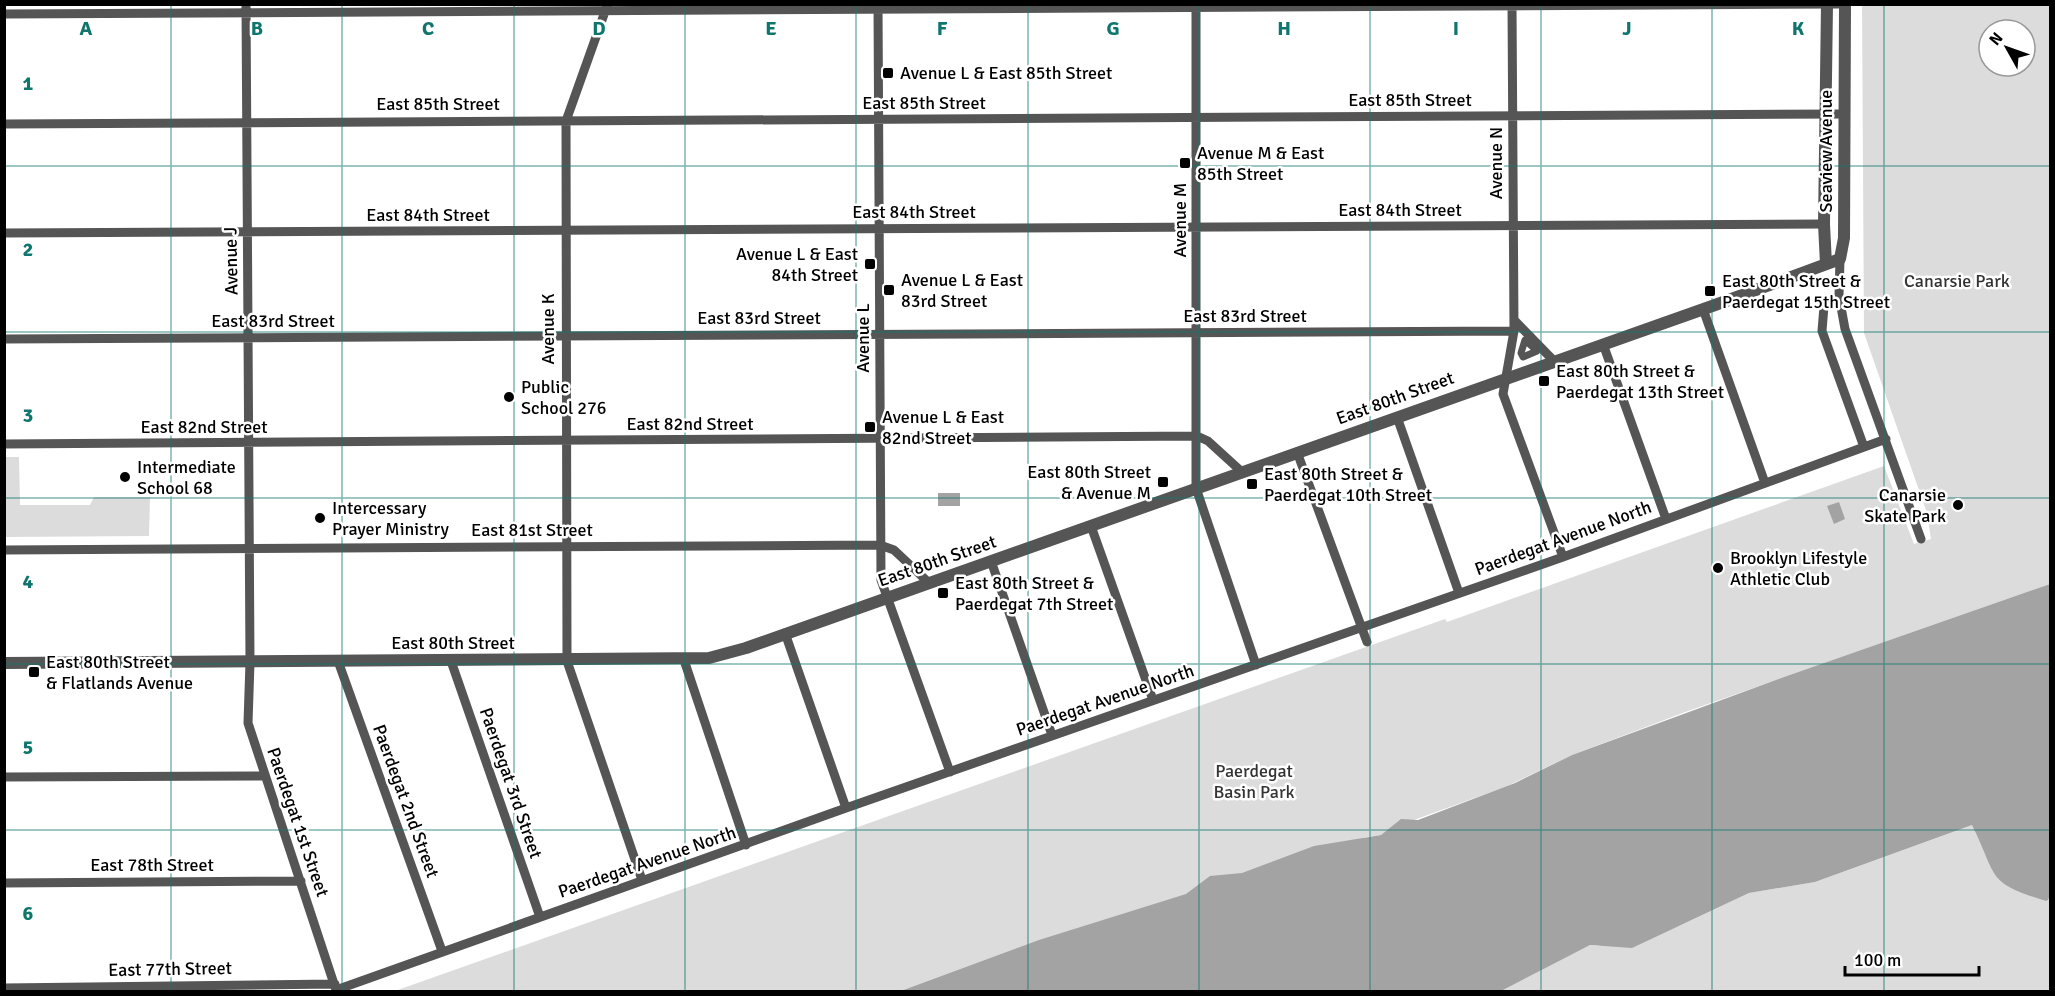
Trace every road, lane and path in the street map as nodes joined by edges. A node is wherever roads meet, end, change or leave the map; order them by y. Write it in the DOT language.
graph roads {
  1 [pos="1845,4"];
  2 [pos="1512,5"];
  3 [pos="1830,5"];
  4 [pos="1196,6"];
  5 [pos="878,7"];
  6 [pos="607,8"];
  7 [pos="246,9"];
  8 [pos="4,14"];
  9 [pos="1825,114"];
  10 [pos="1843,114"];
  11 [pos="1513,116"];
  12 [pos="1196,117"];
  13 [pos="879,119"];
  14 [pos="566,120"];
  15 [pos="247,122"];
  16 [pos="4,124"];
  17 [pos="1824,224"];
  18 [pos="1513,226"];
  19 [pos="1197,227"];
  20 [pos="879,229"];
  21 [pos="564,231"];
  22 [pos="247,232"];
  23 [pos="4,233"];
  24 [pos="1840,259"];
  25 [pos="1826,264"];
  26 [pos="1839,296"];
  27 [pos="1703,309"];
  28 [pos="1514,326"];
  29 [pos="1197,333"];
  30 [pos="880,334"];
  31 [pos="565,336"];
  32 [pos="249,338"];
  33 [pos="4,339"];
  34 [pos="1603,344"];
  35 [pos="1554,361"];
  36 [pos="1506,378"];
  37 [pos="1397,417"];
  38 [pos="1197,436"];
  39 [pos="1886,439"];
  40 [pos="880,440"];
  41 [pos="565,441"];
  42 [pos="249,443"];
  43 [pos="4,444"];
  44 [pos="1864,447"];
  45 [pos="1297,452"];
  46 [pos="1242,472"];
  47 [pos="1765,483"];
  48 [pos="1196,488"];
  49 [pos="1666,519"];
  50 [pos="1091,526"];
  51 [pos="1921,539"];
  52 [pos="880,545"];
  53 [pos="566,547"];
  54 [pos="249,548"];
  55 [pos="4,550"];
  56 [pos="1563,557"];
  57 [pos="991,561"];
  58 [pos="928,582"];
  59 [pos="1459,593"];
  60 [pos="887,597"];
  61 [pos="1362,627"];
  62 [pos="785,633"];
  63 [pos="1367,642"];
  64 [pos="684,660"];
  65 [pos="338,661"];
  66 [pos="451,661"];
  67 [pos="567,661"];
  68 [pos="250,662"];
  69 [pos="4,663"];
  70 [pos="1256,664"];
  71 [pos="1153,700"];
  72 [pos="1052,735"];
  73 [pos="950,772"];
  74 [pos="264,776"];
  75 [pos="4,777"];
  76 [pos="846,808"];
  77 [pos="746,844"];
  78 [pos="300,880"];
  79 [pos="642,880"];
  80 [pos="4,883"];
  81 [pos="540,917"];
  82 [pos="442,951"];
  83 [pos="4,988"];
  84 [pos="336,988"];
  1 -- 10 [label="street, Seaview Avenue"];
  2 -- 3 [label="street"];
  2 -- 4 [label="street"];
  2 -- 11 [label="street, Avenue N"];
  3 -- 9 [label="street, Seaview Avenue"];
  4 -- 5 [label="street"];
  4 -- 12 [label="street, Avenue M"];
  5 -- 6 [label="street"];
  5 -- 13 [label="street, Avenue L"];
  6 -- 7 [label="street"];
  6 -- 14 [label="street, Avenue K"];
  7 -- 8 [label="street"];
  7 -- 15 [label="street, Avenue J"];
  9 -- 10 [label="street, East 85th Street"];
  9 -- 11 [label="street, East 85th Street"];
  9 -- 17 [label="street, Seaview Avenue"];
  10 -- 24 [label="street, Seaview Avenue"];
  11 -- 12 [label="street, East 85th Street"];
  11 -- 18 [label="street, Avenue N"];
  12 -- 13 [label="street, East 85th Street"];
  12 -- 19 [label="street, Avenue M"];
  13 -- 14 [label="street, East 85th Street"];
  13 -- 20 [label="street, Avenue L"];
  14 -- 15 [label="street, East 85th Street"];
  14 -- 21 [label="street, Avenue K"];
  15 -- 16 [label="street, East 85th Street"];
  15 -- 22 [label="street, Avenue J"];
  17 -- 18 [label="street, East 84th Street"];
  17 -- 25 [label="street, Seaview Avenue"];
  18 -- 19 [label="street, East 84th Street"];
  18 -- 28 [label="street, Avenue N"];
  19 -- 20 [label="street, East 84th Street"];
  19 -- 29 [label="street, Avenue M"];
  20 -- 21 [label="street, East 84th Street"];
  20 -- 30 [label="street, Avenue L"];
  21 -- 22 [label="street, East 84th Street"];
  21 -- 31 [label="street, Avenue K"];
  22 -- 23 [label="street, East 84th Street"];
  22 -- 32 [label="street, Avenue J"];
  24 -- 25 [label="street, East 80th Street"];
  24 -- 26 [label="street, Seaview Avenue"];
  25 -- 27 [label="street, East 80th Street"];
  26 -- 39 [label="street, Seaview Avenue"];
  26 -- 44 [label="street"];
  27 -- 34 [label="street, East 80th Street"];
  27 -- 47 [label="street"];
  28 -- 29 [label="street, East 83rd Street"];
  28 -- 35 [label="street"];
  28 -- 36 [label="street, Avenue N"];
  29 -- 30 [label="street, East 83rd Street"];
  29 -- 38 [label="street, Avenue M"];
  30 -- 31 [label="street, East 83rd Street"];
  30 -- 40 [label="street, Avenue L"];
  31 -- 32 [label="street, East 83rd Street"];
  31 -- 41 [label="street, Avenue K"];
  32 -- 33 [label="street, East 83rd Street"];
  32 -- 42 [label="street, Avenue J"];
  34 -- 35 [label="street, East 80th Street"];
  34 -- 49 [label="street"];
  35 -- 36 [label="street, East 80th Street"];
  36 -- 37 [label="street, East 80th Street"];
  36 -- 56 [label="street, Avenue N"];
  37 -- 45 [label="street, East 80th Street"];
  37 -- 59 [label="street"];
  38 -- 40 [label="street, East 82nd Street"];
  38 -- 46 [label="street"];
  38 -- 48 [label="street, Avenue M"];
  39 -- 44 [label="street, Paerdegat Avenue North"];
  39 -- 51 [label="street, Seaview Avenue"];
  40 -- 41 [label="street, East 82nd Street"];
  40 -- 52 [label="street, Avenue L"];
  41 -- 42 [label="street, East 82nd Street"];
  41 -- 53 [label="street, Avenue K"];
  42 -- 43 [label="street, East 82nd Street"];
  42 -- 54 [label="street, Avenue J"];
  44 -- 47 [label="street, Paerdegat Avenue North"];
  45 -- 46 [label="street, East 80th Street"];
  45 -- 61 [label="street"];
  46 -- 48 [label="street, East 80th Street"];
  47 -- 49 [label="street, Paerdegat Avenue North"];
  48 -- 50 [label="street, East 80th Street"];
  48 -- 70 [label="street, Avenue M"];
  49 -- 56 [label="street, Paerdegat Avenue North"];
  50 -- 57 [label="street, East 80th Street"];
  50 -- 71 [label="street"];
  52 -- 53 [label="street, East 81st Street"];
  52 -- 58 [label="street"];
  52 -- 60 [label="street, Avenue L"];
  53 -- 54 [label="street, East 81st Street"];
  53 -- 67 [label="street, Avenue K"];
  54 -- 55 [label="street, East 81st Street"];
  54 -- 68 [label="street, Avenue J"];
  56 -- 59 [label="street, Paerdegat Avenue North"];
  57 -- 58 [label="street, East 80th Street"];
  57 -- 72 [label="street"];
  58 -- 60 [label="street, East 80th Street"];
  59 -- 61 [label="street, Paerdegat Avenue North"];
  60 -- 62 [label="street, East 80th Street"];
  60 -- 73 [label="street, Avenue L"];
  61 -- 63 [label="street"];
  61 -- 70 [label="street, Paerdegat Avenue North"];
  62 -- 64 [label="street, East 80th Street"];
  62 -- 76 [label="street"];
  64 -- 67 [label="street, East 80th Street"];
  64 -- 77 [label="street"];
  65 -- 66 [label="street, East 80th Street"];
  65 -- 68 [label="street, East 80th Street"];
  65 -- 82 [label="street, Paerdegat 2nd Street"];
  66 -- 67 [label="street, East 80th Street"];
  66 -- 81 [label="street, Paerdegat 3rd Street"];
  67 -- 79 [label="street, Avenue K"];
  68 -- 69 [label="street, East 80th Street"];
  68 -- 74 [label="street, Paerdegat 1st Street"];
  70 -- 71 [label="street, Paerdegat Avenue North"];
  71 -- 72 [label="street, Paerdegat Avenue North"];
  72 -- 73 [label="street, Paerdegat Avenue North"];
  73 -- 76 [label="street, Paerdegat Avenue North"];
  74 -- 75 [label="street"];
  74 -- 78 [label="street, Paerdegat 1st Street"];
  76 -- 77 [label="street, Paerdegat Avenue North"];
  77 -- 79 [label="street, Paerdegat Avenue North"];
  78 -- 80 [label="street, East 78th Street"];
  78 -- 84 [label="street, Paerdegat 1st Street"];
  79 -- 81 [label="street, Paerdegat Avenue North"];
  81 -- 82 [label="street, Paerdegat Avenue North"];
  82 -- 84 [label="street, Paerdegat Avenue North"];
  83 -- 84 [label="street, East 77th Street"];
}
